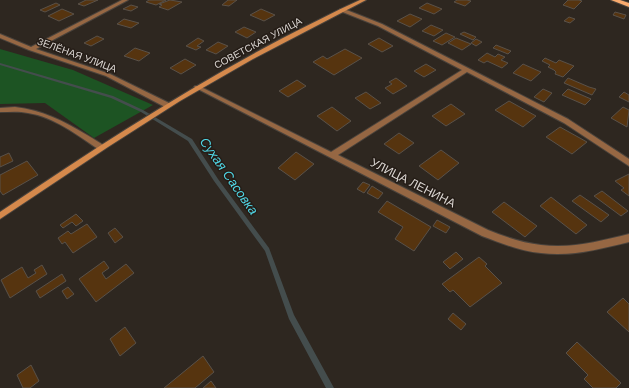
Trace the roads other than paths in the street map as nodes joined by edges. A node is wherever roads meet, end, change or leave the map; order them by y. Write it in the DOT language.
graph roads {
  1 [pos="126,0"];
  2 [pos="364,0"];
  3 [pos="614,0"];
  4 [pos="629,5"];
  5 [pos="342,10"];
  6 [pos="0,36"];
  7 [pos="31,49"];
  8 [pos="466,70"];
  9 [pos="197,87"];
  10 [pos="165,106"];
  11 [pos="0,110"];
  12 [pos="101,147"];
  13 [pos="332,155"];
  14 [pos="629,163"];
  15 [pos="0,216"];
  16 [pos="629,238"];
  1 -- 7 [label="street"];
  2 -- 5 [label="street, СОВЕТСКАЯ УЛИЦА"];
  3 -- 4 [label="main road"];
  5 -- 8 [label="street"];
  5 -- 9 [label="street, СОВЕТСКАЯ УЛИЦА"];
  6 -- 7 [label="street, ЗЕЛЁНАЯ УЛИЦА"];
  7 -- 10 [label="street, ЗЕЛЁНАЯ УЛИЦА"];
  8 -- 13 [label="street"];
  8 -- 14 [label="street"];
  9 -- 10 [label="street, СОВЕТСКАЯ УЛИЦА"];
  9 -- 13 [label="street, УЛИЦА ЛЕНИНА"];
  10 -- 12 [label="street, СОВЕТСКАЯ УЛИЦА"];
  11 -- 12 [label="street"];
  12 -- 15 [label="street"];
  13 -- 16 [label="street, УЛИЦА ЛЕНИНА"];
}
